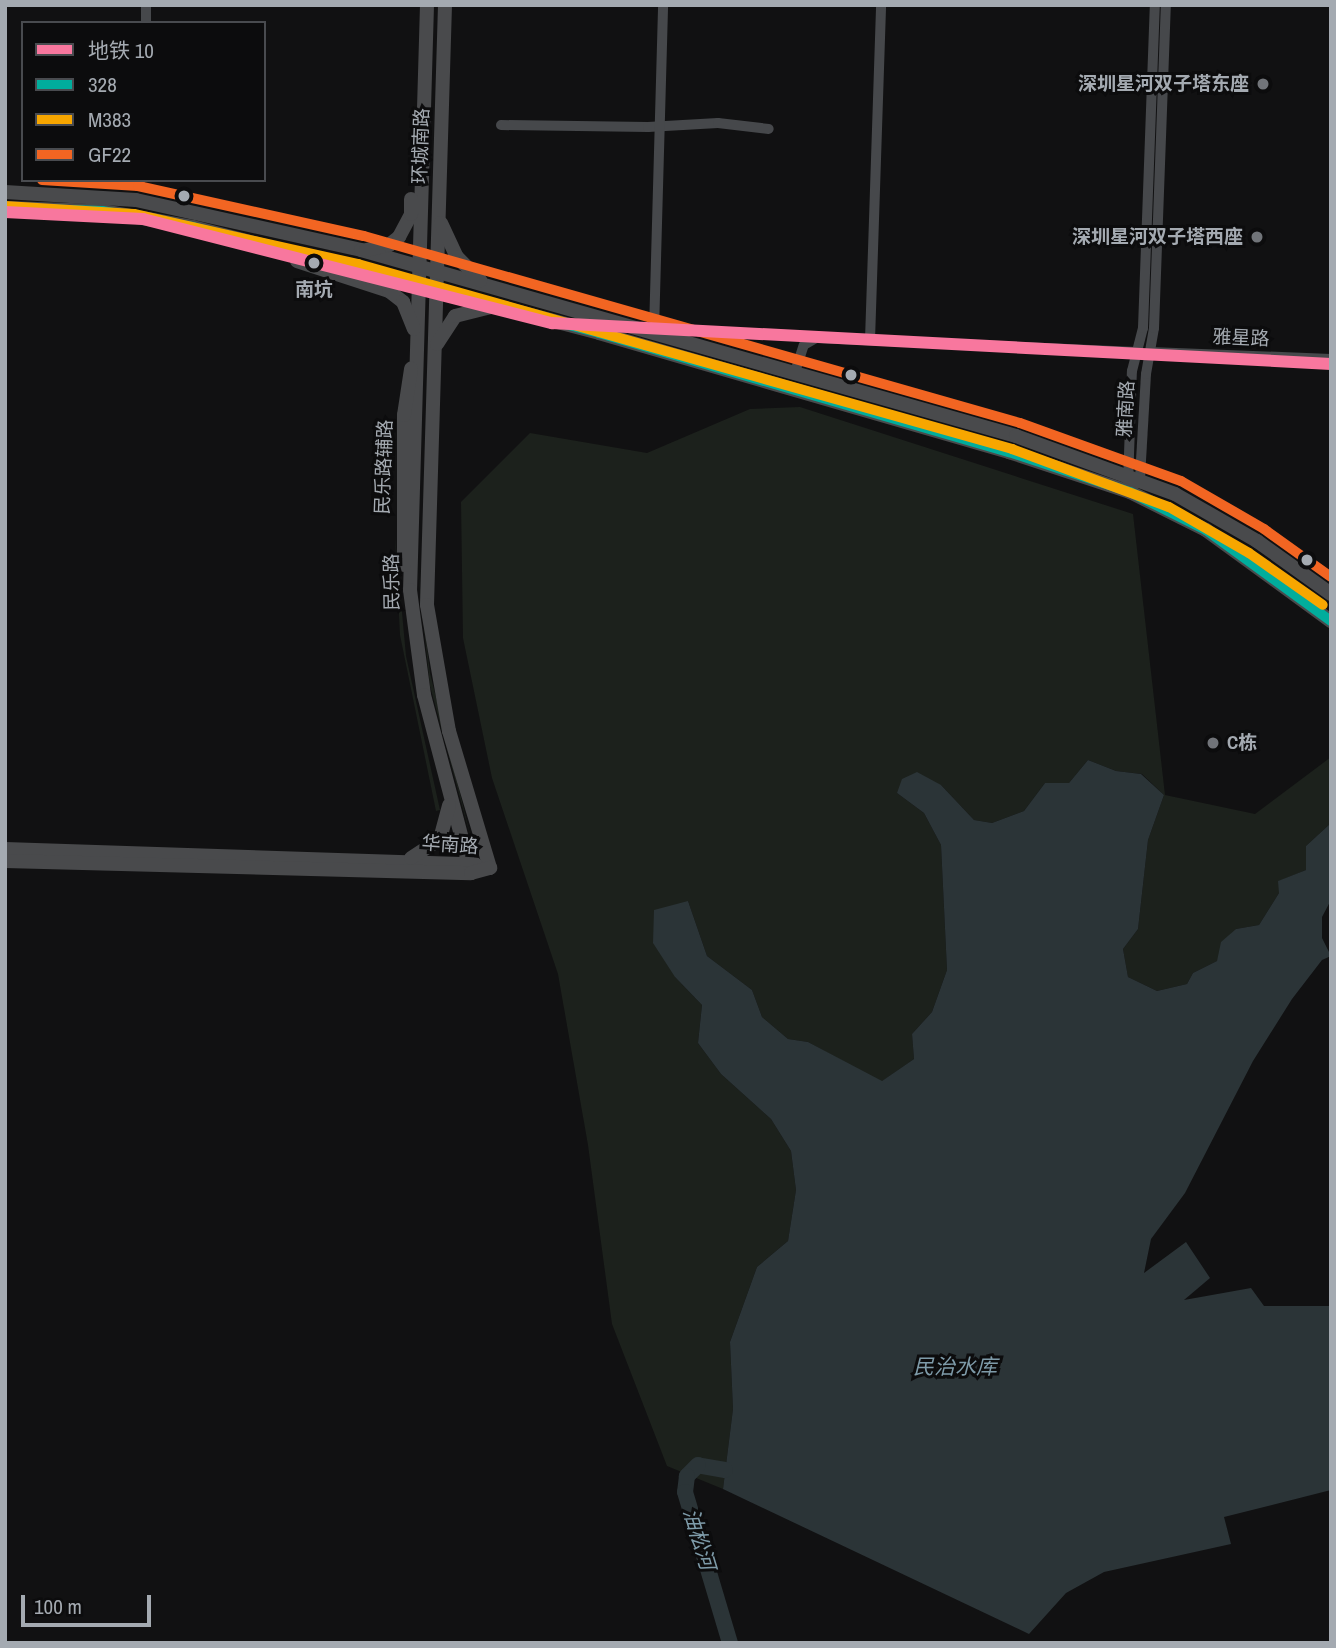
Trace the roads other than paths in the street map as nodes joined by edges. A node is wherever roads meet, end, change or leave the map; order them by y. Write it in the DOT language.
graph roads {
  1 [pos="426,5"];
  2 [pos="446,5"];
  3 [pos="663,5"];
  4 [pos="881,5"];
  5 [pos="1155,5"];
  6 [pos="1166,5"];
  7 [pos="660,124"];
  8 [pos="501,125"];
  9 [pos="769,129"];
  10 [pos="422,141"];
  11 [pos="441,141"];
  12 [pos="5,192"];
  13 [pos="5,208"];
  14 [pos="438,208"];
  15 [pos="246,241"];
  16 [pos="361,250"];
  17 [pos="418,266"];
  18 [pos="436,271"];
  19 [pos="418,283"];
  20 [pos="491,285"];
  21 [pos="436,288"];
  22 [pos="509,308"];
  23 [pos="654,331"];
  24 [pos="870,340"];
  25 [pos="418,346"];
  26 [pos="1137,352"];
  27 [pos="1150,352"];
  28 [pos="434,355"];
  29 [pos="1331,359"];
  30 [pos="795,372"];
  31 [pos="1133,475"];
  32 [pos="1129,492"];
  33 [pos="1331,594"];
  34 [pos="1331,621"];
  35 [pos="448,796"];
  36 [pos="5,849"];
  37 [pos="5,861"];
  38 [pos="403,861"];
  39 [pos="469,868"];
  40 [pos="490,868"];
  1 -- 10 [label="main road, 环城南路"];
  2 -- 11 [label="main road, 环城南路"];
  3 -- 7 [label="street"];
  4 -- 24 [label="street"];
  5 -- 26 [label="street, 雅南路"];
  6 -- 27 [label="street, 雅南路"];
  7 -- 8 [label="street"];
  7 -- 9 [label="street"];
  7 -- 23 [label="street"];
  10 -- 11 [label="main road"];
  10 -- 16 [label="main road"];
  10 -- 17 [label="main road, 环城南路"];
  11 -- 14 [label="main road, 环城南路"];
  12 -- 16 [label="main road"];
  13 -- 15 [label="main road"];
  14 -- 18 [label="main road, 环城南路"];
  14 -- 20 [label="main road"];
  15 -- 19 [label="main road"];
  15 -- 25 [label="main road"];
  16 -- 17 [label="main road"];
  17 -- 18 [label="main road"];
  17 -- 19 [label="main road, 环城南路"];
  18 -- 20 [label="main road"];
  18 -- 21 [label="main road, 环城南路"];
  19 -- 21 [label="main road"];
  19 -- 25 [label="main road, 民乐路"];
  20 -- 23 [label="main road"];
  21 -- 22 [label="main road"];
  21 -- 28 [label="main road, 民乐路"];
  22 -- 28 [label="main road"];
  22 -- 32 [label="main road"];
  23 -- 30 [label="main road"];
  24 -- 26 [label="street"];
  24 -- 30 [label="street"];
  25 -- 35 [label="main road, 民乐路"];
  26 -- 31 [label="street, 雅南路"];
  27 -- 29 [label="street, 雅星路"];
  27 -- 31 [label="street, 雅南路"];
  28 -- 40 [label="main road, 民乐路"];
  30 -- 31 [label="main road"];
  31 -- 32 [label="street"];
  31 -- 33 [label="main road"];
  32 -- 34 [label="main road"];
  35 -- 38 [label="main road"];
  35 -- 39 [label="main road, 民乐路"];
  36 -- 38 [label="main road, 华南路"];
  37 -- 39 [label="main road, 华南路"];
  38 -- 39 [label="main road, 华南路"];
  39 -- 40 [label="main road, 华南路"];
}
